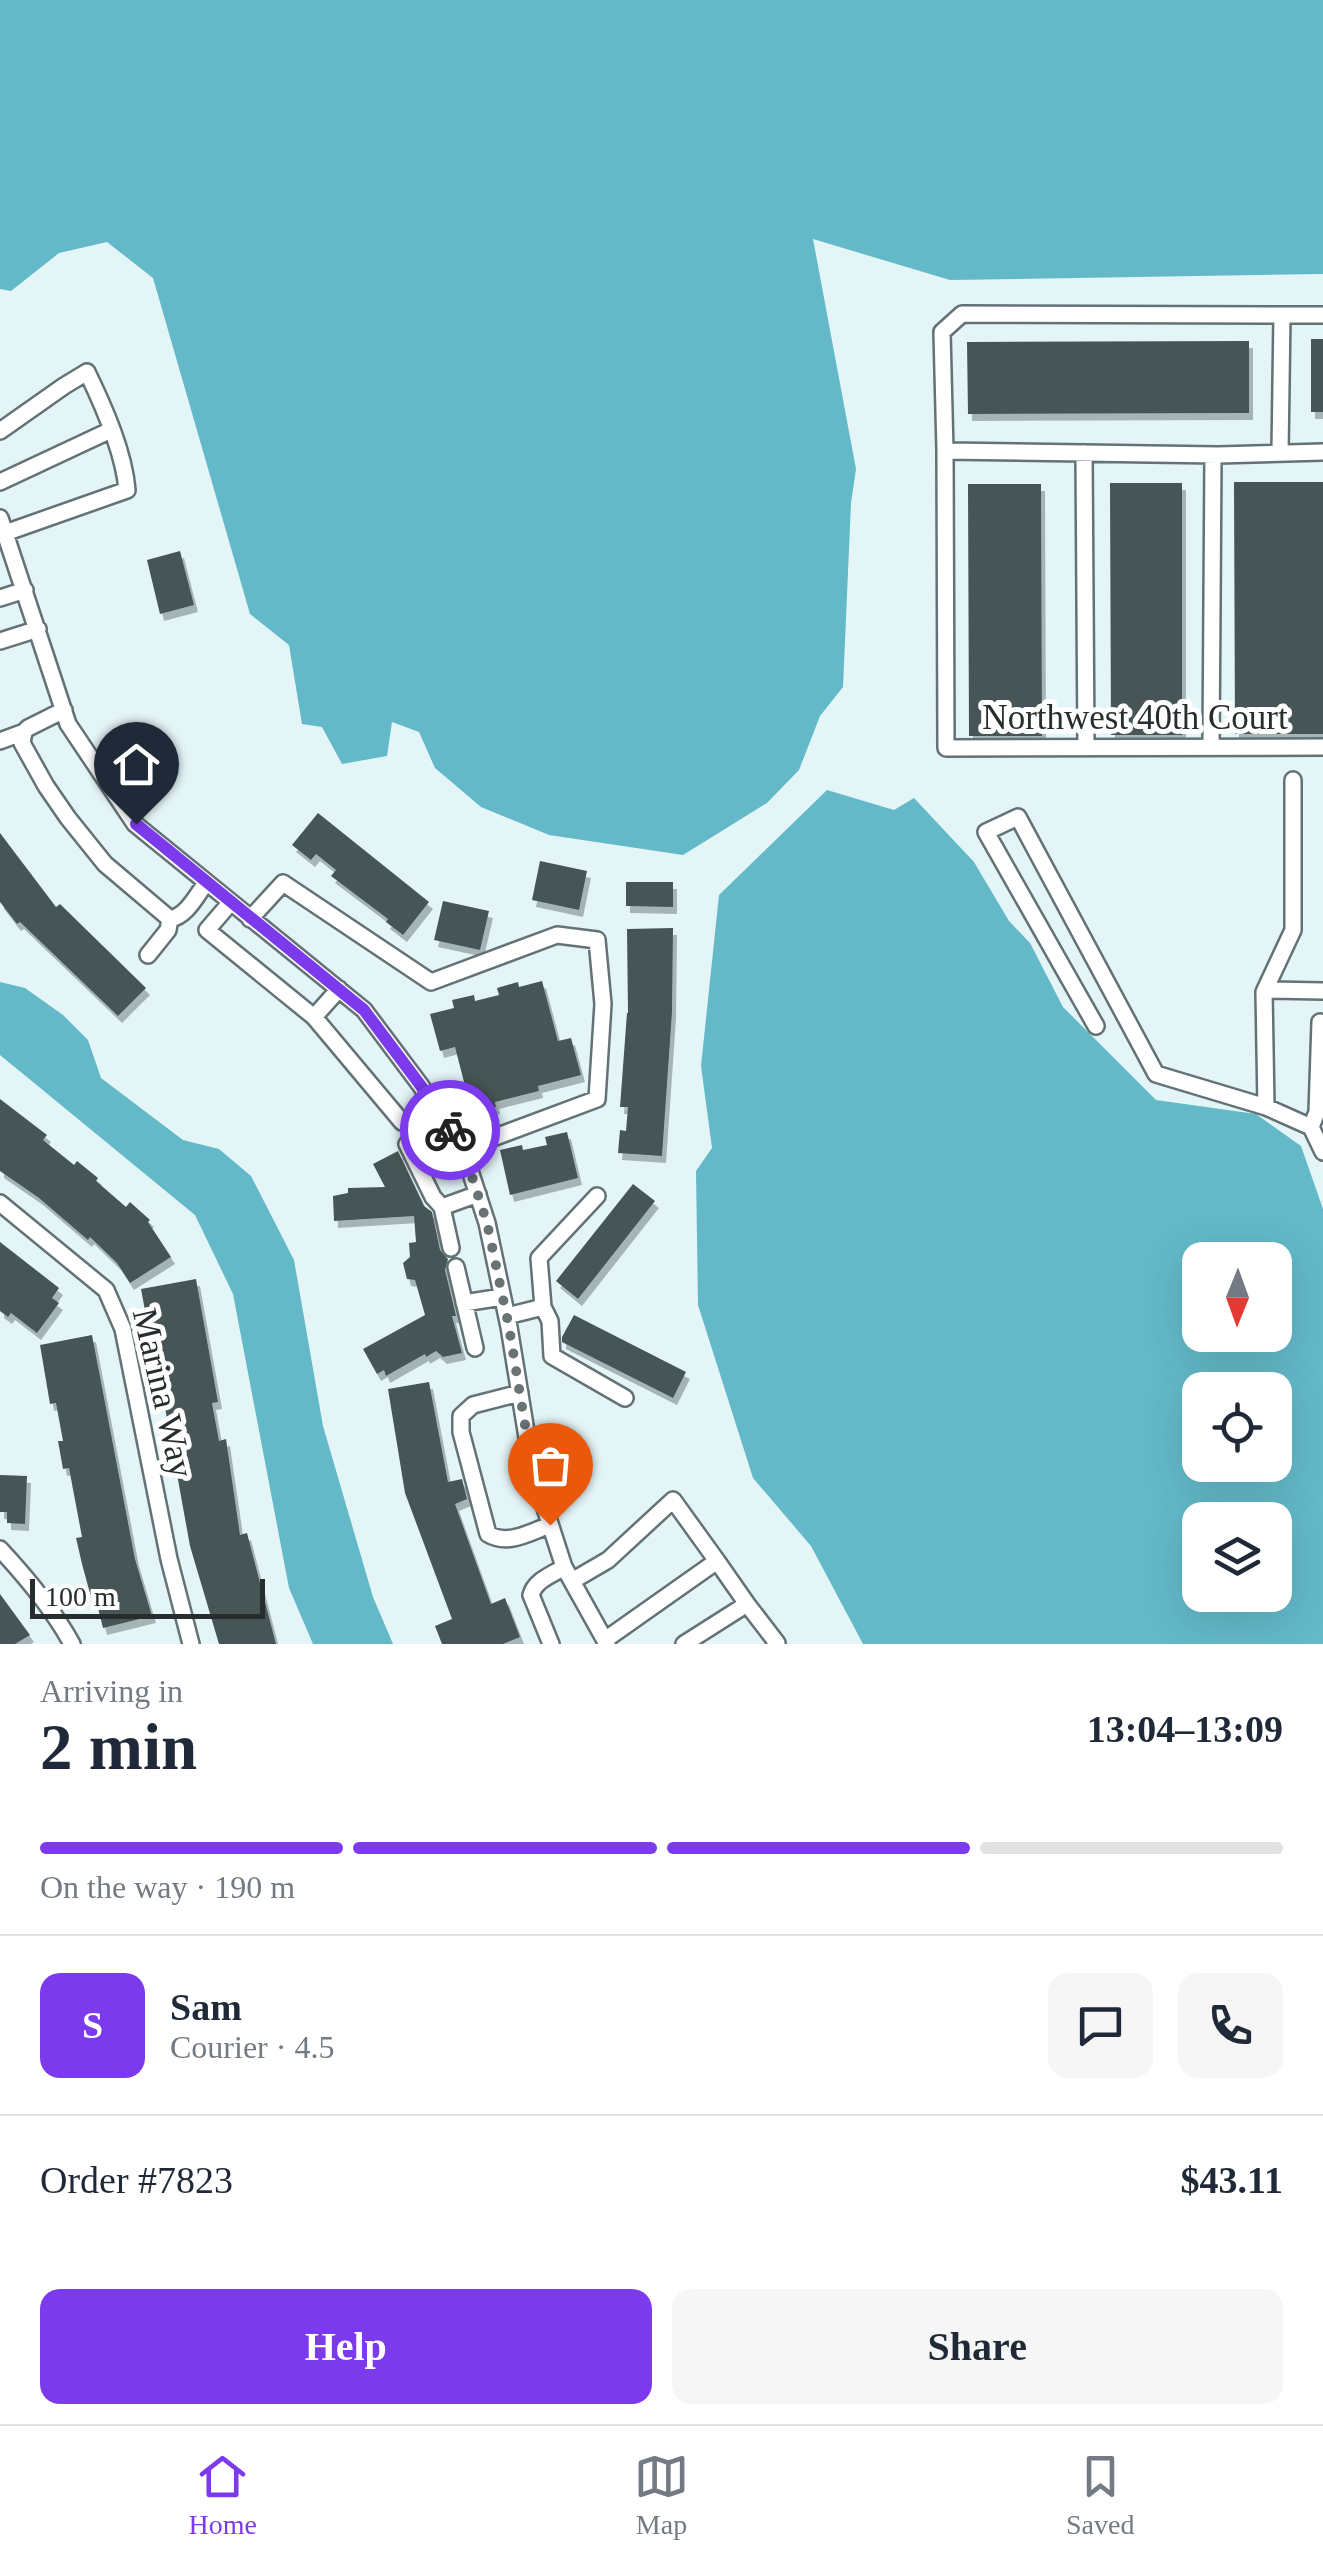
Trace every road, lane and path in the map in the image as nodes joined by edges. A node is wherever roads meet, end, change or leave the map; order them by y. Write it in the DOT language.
graph roads {
  1 [pos="1282,315"];
  2 [pos="1323,315"];
  3 [pos="111,430"];
  4 [pos="0,432"];
  5 [pos="945,451"];
  6 [pos="1280,452"];
  7 [pos="1323,452"];
  8 [pos="1084,453"];
  9 [pos="1213,455"];
  10 [pos="0,482"];
  11 [pos="4,536"];
  12 [pos="24,590"];
  13 [pos="0,598"];
  14 [pos="38,630"];
  15 [pos="0,641"];
  16 [pos="64,710"];
  17 [pos="24,732"];
  18 [pos="0,741"];
  19 [pos="1086,747"];
  20 [pos="1211,747"];
  21 [pos="1323,747"];
  22 [pos="1293,780"];
  23 [pos="206,883"];
  24 [pos="231,902"];
  25 [pos="170,919"];
  26 [pos="250,919"];
  27 [pos="148,954"];
  28 [pos="339,990"];
  29 [pos="1266,990"];
  30 [pos="1323,992"];
  31 [pos="314,1017"];
  32 [pos="1320,1022"];
  33 [pos="1096,1026"];
  34 [pos="1321,1068"];
  35 [pos="1320,1102"];
  36 [pos="1266,1107"];
  37 [pos="437,1110"];
  38 [pos="1311,1127"];
  39 [pos="407,1144"];
  40 [pos="463,1149"];
  41 [pos="1323,1152"];
  42 [pos="478,1194"];
  43 [pos="597,1196"];
  44 [pos="0,1203"];
  45 [pos="442,1207"];
  46 [pos="451,1248"];
  47 [pos="456,1267"];
  48 [pos="502,1297"];
  49 [pos="464,1303"];
  50 [pos="543,1307"];
  51 [pos="506,1316"];
  52 [pos="475,1348"];
  53 [pos="520,1393"];
  54 [pos="625,1398"];
  55 [pos="550,1525"];
  56 [pos="0,1549"];
  57 [pos="717,1562"];
  58 [pos="568,1574"];
  59 [pos="746,1604"];
  60 [pos="606,1642"];
  61 [pos="72,1644"];
  62 [pos="191,1644"];
  63 [pos="551,1644"];
  64 [pos="684,1644"];
  65 [pos="775,1644"];
  1 -- 2 [label="street"];
  1 -- 5 [label="street"];
  1 -- 6 [label="street"];
  3 -- 4 [label="street"];
  3 -- 10 [label="street"];
  3 -- 11 [label="street"];
  5 -- 8 [label="street"];
  5 -- 19 [label="street, Northwest 40th Court"];
  6 -- 7 [label="street"];
  6 -- 9 [label="street"];
  8 -- 9 [label="street"];
  8 -- 19 [label="street"];
  9 -- 20 [label="street"];
  11 -- 12 [label="street"];
  12 -- 13 [label="street"];
  12 -- 14 [label="street"];
  14 -- 15 [label="street"];
  14 -- 16 [label="street"];
  16 -- 17 [label="street"];
  16 -- 23 [label="street"];
  17 -- 18 [label="street"];
  17 -- 25 [label="street"];
  19 -- 20 [label="street, Northwest 40th Court"];
  20 -- 21 [label="street, Northwest 40th Court"];
  22 -- 29 [label="street"];
  23 -- 24 [label="street"];
  23 -- 25 [label="street"];
  24 -- 26 [label="street"];
  24 -- 31 [label="street"];
  25 -- 27 [label="street"];
  26 -- 28 [label="street"];
  26 -- 40 [label="street"];
  28 -- 31 [label="street"];
  28 -- 37 [label="street"];
  29 -- 30 [label="street"];
  29 -- 36 [label="street"];
  31 -- 37 [label="street"];
  32 -- 34 [label="street"];
  33 -- 36 [label="street"];
  34 -- 35 [label="street"];
  35 -- 38 [label="street"];
  36 -- 38 [label="street"];
  37 -- 40 [label="street"];
  38 -- 41 [label="street"];
  39 -- 45 [label="street"];
  40 -- 42 [label="street"];
  42 -- 45 [label="street"];
  42 -- 48 [label="street"];
  43 -- 50 [label="street"];
  44 -- 62 [label="street, Marina Way"];
  45 -- 46 [label="street"];
  47 -- 49 [label="street"];
  48 -- 49 [label="street"];
  48 -- 51 [label="street"];
  49 -- 52 [label="street"];
  50 -- 51 [label="street"];
  50 -- 54 [label="street"];
  51 -- 53 [label="street"];
  53 -- 55 [label="street"];
  53 -- 55 [label="street"];
  55 -- 58 [label="street"];
  56 -- 61 [label="street"];
  57 -- 58 [label="street"];
  57 -- 59 [label="street"];
  57 -- 60 [label="street"];
  58 -- 60 [label="street"];
  58 -- 63 [label="street"];
  59 -- 64 [label="street"];
  59 -- 65 [label="street"];
}
